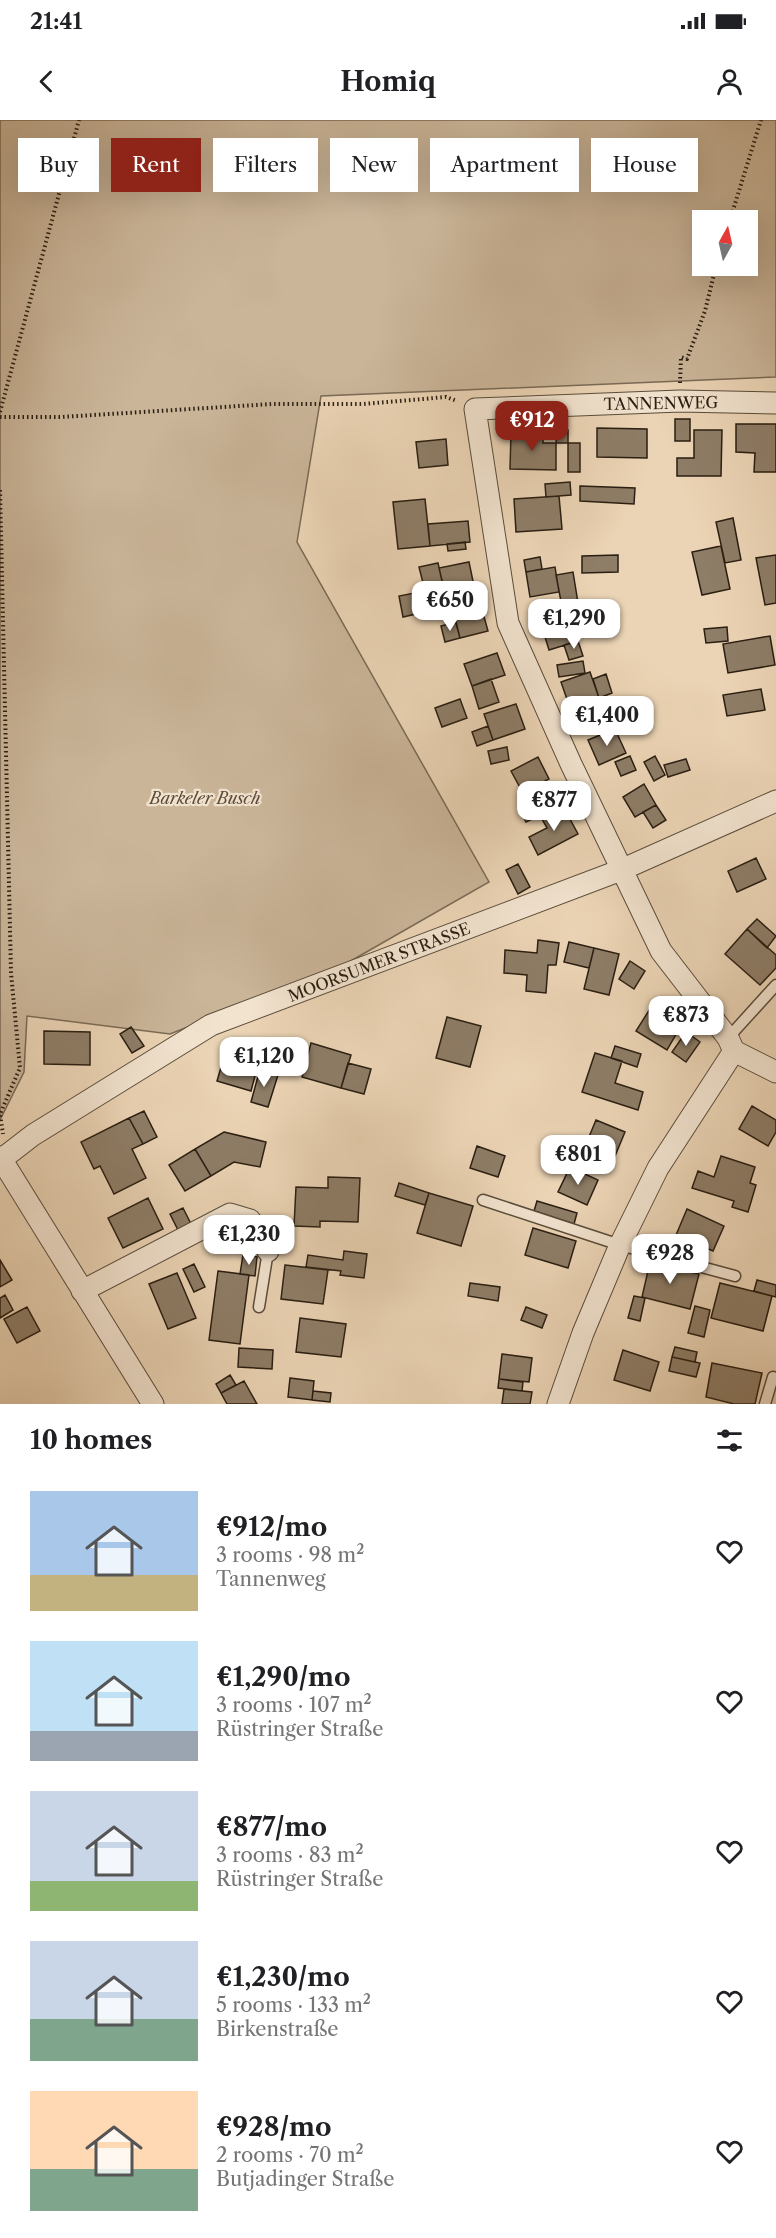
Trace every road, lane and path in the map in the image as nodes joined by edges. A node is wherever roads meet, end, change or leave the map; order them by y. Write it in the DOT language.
graph roads {
  1 [pos="79,120"];
  2 [pos="761,120"];
  3 [pos="733,210"];
  4 [pos="714,276"];
  5 [pos="680,401"];
  6 [pos="776,403"];
  7 [pos="475,409"];
  8 [pos="0,412"];
  9 [pos="0,417"];
  10 [pos="0,490"];
  11 [pos="1,503"];
  12 [pos="776,801"];
  13 [pos="621,870"];
  14 [pos="776,985"];
  15 [pos="731,1045"];
  16 [pos="776,1072"];
  17 [pos="1,1158"];
  18 [pos="483,1200"];
  19 [pos="620,1245"];
  20 [pos="268,1251"];
  21 [pos="735,1276"];
  22 [pos="82,1291"];
  23 [pos="259,1307"];
  24 [pos="772,1377"];
  25 [pos="153,1404"];
  26 [pos="558,1404"];
  27 [pos="765,1404"];
  1 -- 8 [label="path"];
  2 -- 3 [label="path"];
  4 -- 5 [label="path"];
  5 -- 6 [label="street, TANNENWEG"];
  5 -- 7 [label="street, TANNENWEG"];
  7 -- 9 [label="path"];
  7 -- 13 [label="street"];
  10 -- 11 [label="path"];
  11 -- 17 [label="path"];
  12 -- 13 [label="street, MOORSUMER STRASSE"];
  13 -- 15 [label="street"];
  13 -- 17 [label="street, MOORSUMER STRASSE"];
  14 -- 15 [label="lane"];
  15 -- 16 [label="street"];
  15 -- 19 [label="street"];
  17 -- 22 [label="street"];
  18 -- 19 [label="lane"];
  19 -- 21 [label="lane"];
  19 -- 26 [label="street"];
  20 -- 22 [label="street"];
  20 -- 23 [label="lane"];
  22 -- 25 [label="street"];
  24 -- 27 [label="lane"];
}
